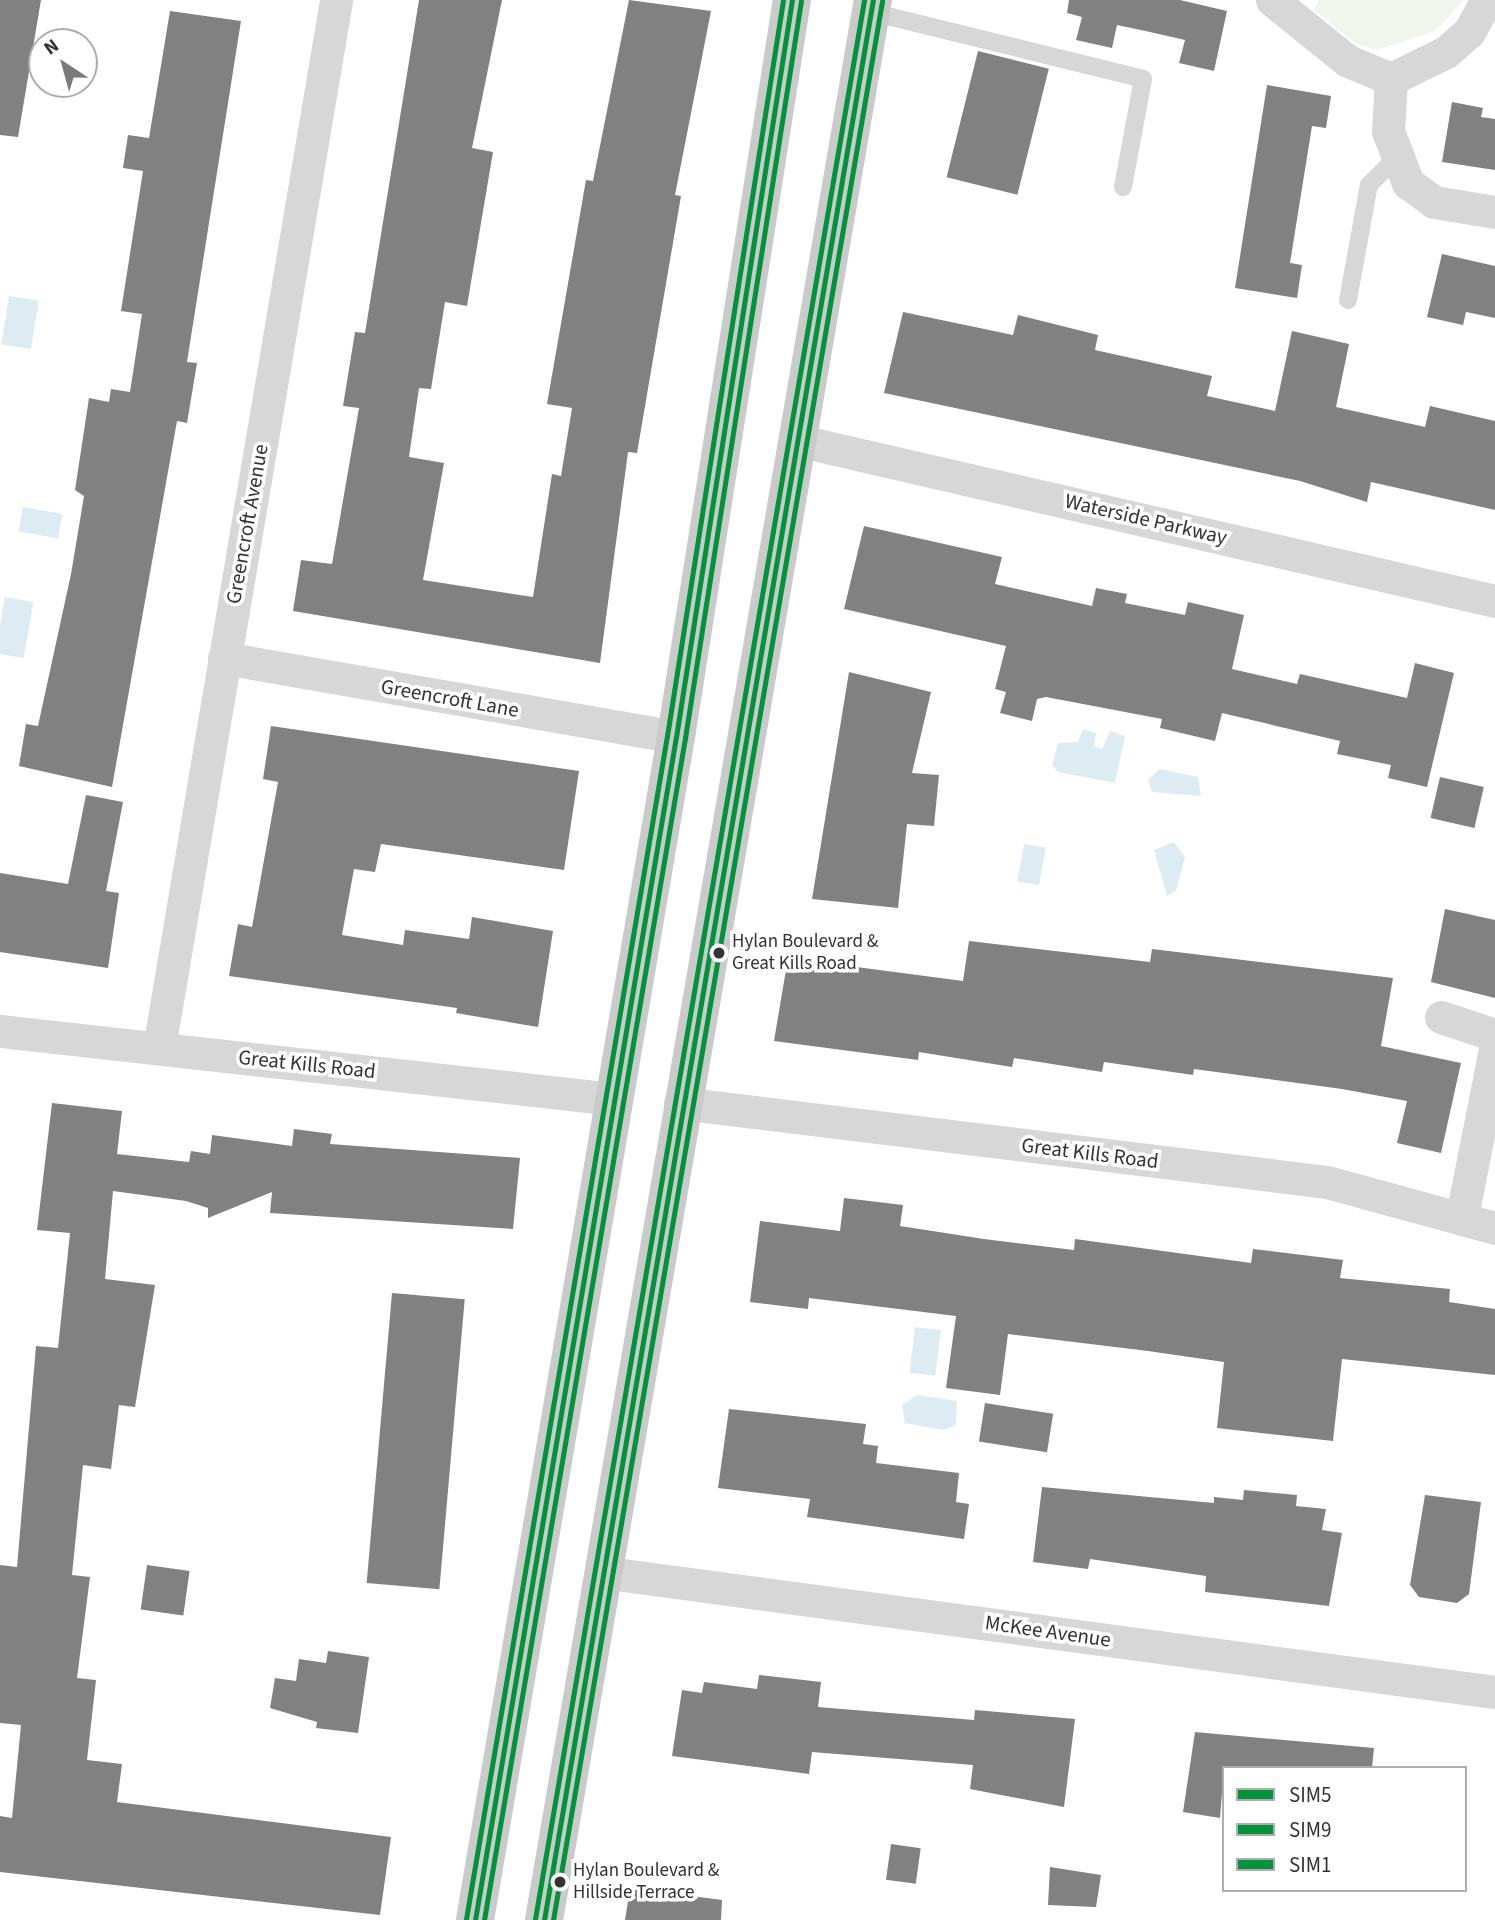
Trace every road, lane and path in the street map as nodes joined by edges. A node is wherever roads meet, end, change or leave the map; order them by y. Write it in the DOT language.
graph roads {
  1 [pos="336,0"];
  2 [pos="792,0"];
  3 [pos="1272,0"];
  4 [pos="1487,0"];
  5 [pos="872,6"];
  6 [pos="1391,79"];
  7 [pos="1394,160"];
  8 [pos="1123,187"];
  9 [pos="1495,212"];
  10 [pos="1348,300"];
  11 [pos="796,440"];
  12 [pos="1495,601"];
  13 [pos="224,658"];
  14 [pos="676,737"];
  15 [pos="1441,1017"];
  16 [pos="0,1031"];
  17 [pos="1495,1035"];
  18 [pos="159,1048"];
  19 [pos="1495,1050"];
  20 [pos="614,1099"];
  21 [pos="680,1103"];
  22 [pos="1462,1216"];
  23 [pos="1495,1228"];
  24 [pos="601,1572"];
  25 [pos="1495,1692"];
  26 [pos="475,1920"];
  27 [pos="544,1920"];
  1 -- 13 [label="street, Greencroft Avenue"];
  2 -- 14 [label="main road"];
  3 -- 6 [label="street"];
  4 -- 6 [label="street"];
  5 -- 8 [label="lane"];
  5 -- 11 [label="main road"];
  6 -- 7 [label="street"];
  7 -- 9 [label="street"];
  7 -- 10 [label="lane"];
  11 -- 12 [label="street, Waterside Parkway"];
  11 -- 21 [label="main road"];
  13 -- 14 [label="street, Greencroft Lane"];
  13 -- 18 [label="street, Greencroft Avenue"];
  14 -- 20 [label="main road"];
  15 -- 17 [label="street"];
  16 -- 18 [label="street, Great Kills Road"];
  18 -- 20 [label="street, Great Kills Road"];
  19 -- 22 [label="street"];
  20 -- 26 [label="main road"];
  21 -- 22 [label="street, Great Kills Road"];
  21 -- 24 [label="main road"];
  22 -- 23 [label="street, Great Kills Road"];
  24 -- 25 [label="street, McKee Avenue"];
  24 -- 27 [label="main road"];
}
